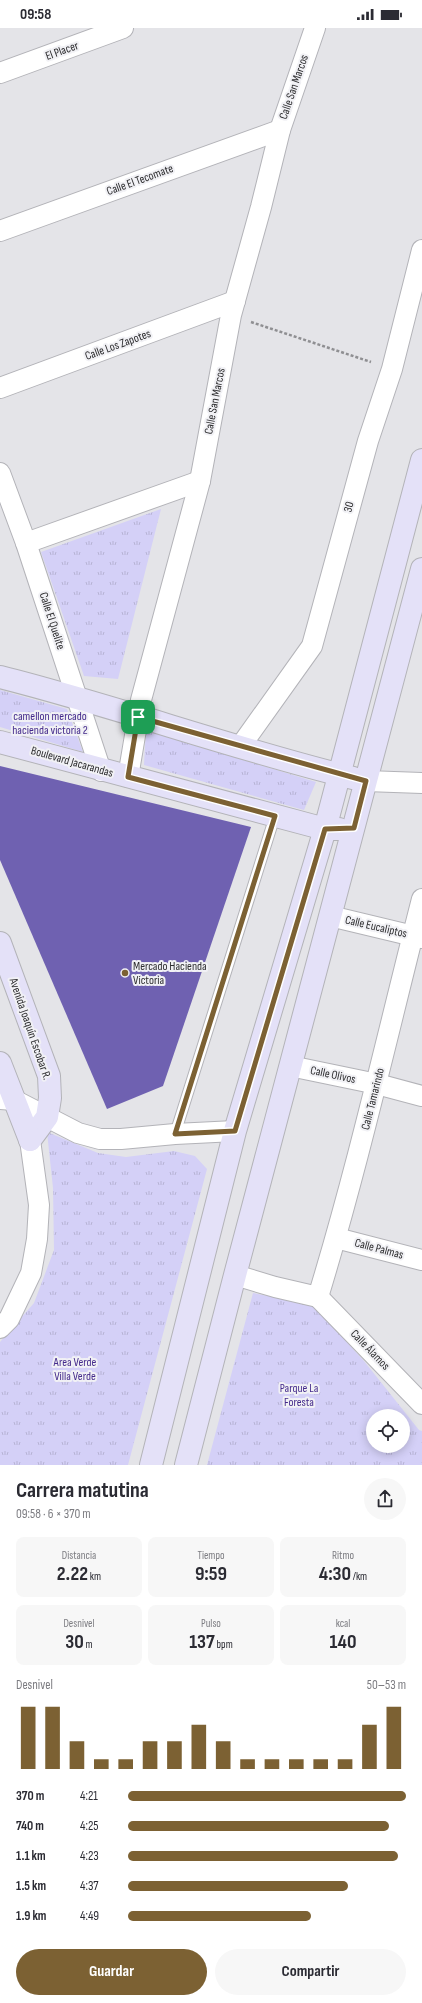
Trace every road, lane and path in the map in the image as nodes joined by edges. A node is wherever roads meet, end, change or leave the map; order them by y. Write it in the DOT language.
graph roads {
  1 [pos="123,28"];
  2 [pos="315,28"];
  3 [pos="0,73"];
  4 [pos="280,130"];
  5 [pos="0,231"];
  6 [pos="422,250"];
  7 [pos="233,308"];
  8 [pos="392,369"];
  9 [pos="0,388"];
  10 [pos="422,460"];
  11 [pos="0,473"];
  12 [pos="200,481"];
  13 [pos="26,543"];
  14 [pos="422,568"];
  15 [pos="0,677"];
  16 [pos="76,696"];
  17 [pos="138,717"];
  18 [pos="0,742"];
  19 [pos="240,747"];
  20 [pos="102,771"];
  21 [pos="338,774"];
  22 [pos="128,777"];
  23 [pos="366,781"];
  24 [pos="422,783"];
  25 [pos="275,816"];
  26 [pos="354,828"];
  27 [pos="325,829"];
  28 [pos="422,899"];
  29 [pos="330,916"];
  30 [pos="417,937"];
  31 [pos="0,943"];
  32 [pos="0,1063"];
  33 [pos="290,1066"];
  34 [pos="377,1084"];
  35 [pos="422,1096"];
  36 [pos="7,1099"];
  37 [pos="47,1116"];
  38 [pos="235,1131"];
  39 [pos="175,1134"];
  40 [pos="30,1140"];
  41 [pos="336,1238"];
  42 [pos="422,1260"];
  43 [pos="235,1275"];
  44 [pos="318,1297"];
  45 [pos="0,1328"];
  46 [pos="422,1404"];
  47 [pos="151,1465"];
  48 [pos="186,1465"];
  1 -- 3 [label="street, El Placer"];
  2 -- 4 [label="street, Calle San Marcos"];
  4 -- 5 [label="street, Calle El Tecomate"];
  4 -- 7 [label="street, Calle San Marcos"];
  6 -- 8 [label="street, 30"];
  7 -- 8 [label="path"];
  7 -- 9 [label="street, Calle Los Zapotes"];
  7 -- 12 [label="street, Calle San Marcos"];
  8 -- 19 [label="street, 30"];
  10 -- 21 [label="main road"];
  11 -- 13 [label="street, Calle El Quelite"];
  12 -- 13 [label="street"];
  12 -- 17 [label="street, Calle San Marcos"];
  13 -- 16 [label="street, Calle El Quelite"];
  14 -- 23 [label="main road"];
  15 -- 16 [label="main road"];
  16 -- 17 [label="main road"];
  16 -- 20 [label="street, Calle El Quelite"];
  17 -- 19 [label="main road"];
  17 -- 22 [label="street, Calle San Marcos"];
  18 -- 20 [label="main road, Boulevard Jacarandas"];
  19 -- 21 [label="main road"];
  20 -- 22 [label="main road, Boulevard Jacarandas"];
  21 -- 23 [label="main road"];
  21 -- 27 [label="main road"];
  22 -- 25 [label="main road, Boulevard Jacarandas"];
  23 -- 24 [label="street"];
  23 -- 26 [label="main road"];
  25 -- 27 [label="main road, Boulevard Jacarandas"];
  25 -- 39 [label="lane"];
  26 -- 27 [label="main road, Boulevard Jacarandas"];
  26 -- 29 [label="main road"];
  27 -- 38 [label="main road"];
  28 -- 30 [label="street, Calle Tamarindo"];
  29 -- 30 [label="street, Calle Eucaliptos"];
  29 -- 33 [label="main road"];
  30 -- 34 [label="street, Calle Tamarindo"];
  31 -- 37 [label="main road, Avenida Joaquín Escobar R."];
  32 -- 36 [label="main road"];
  33 -- 34 [label="street, Calle Olivos"];
  33 -- 43 [label="main road"];
  34 -- 35 [label="street, Calle Olivos"];
  34 -- 41 [label="street, Calle Tamarindo"];
  36 -- 37 [label="street"];
  36 -- 40 [label="main road"];
  37 -- 39 [label="street"];
  37 -- 40 [label="main road, Avenida Joaquín Escobar R."];
  38 -- 39 [label="street"];
  38 -- 47 [label="main road"];
  40 -- 45 [label="street"];
  41 -- 42 [label="street, Calle Palmas"];
  41 -- 44 [label="street, Calle Tamarindo"];
  43 -- 44 [label="street"];
  43 -- 48 [label="main road"];
  44 -- 46 [label="street, Calle Álamos"];
}
